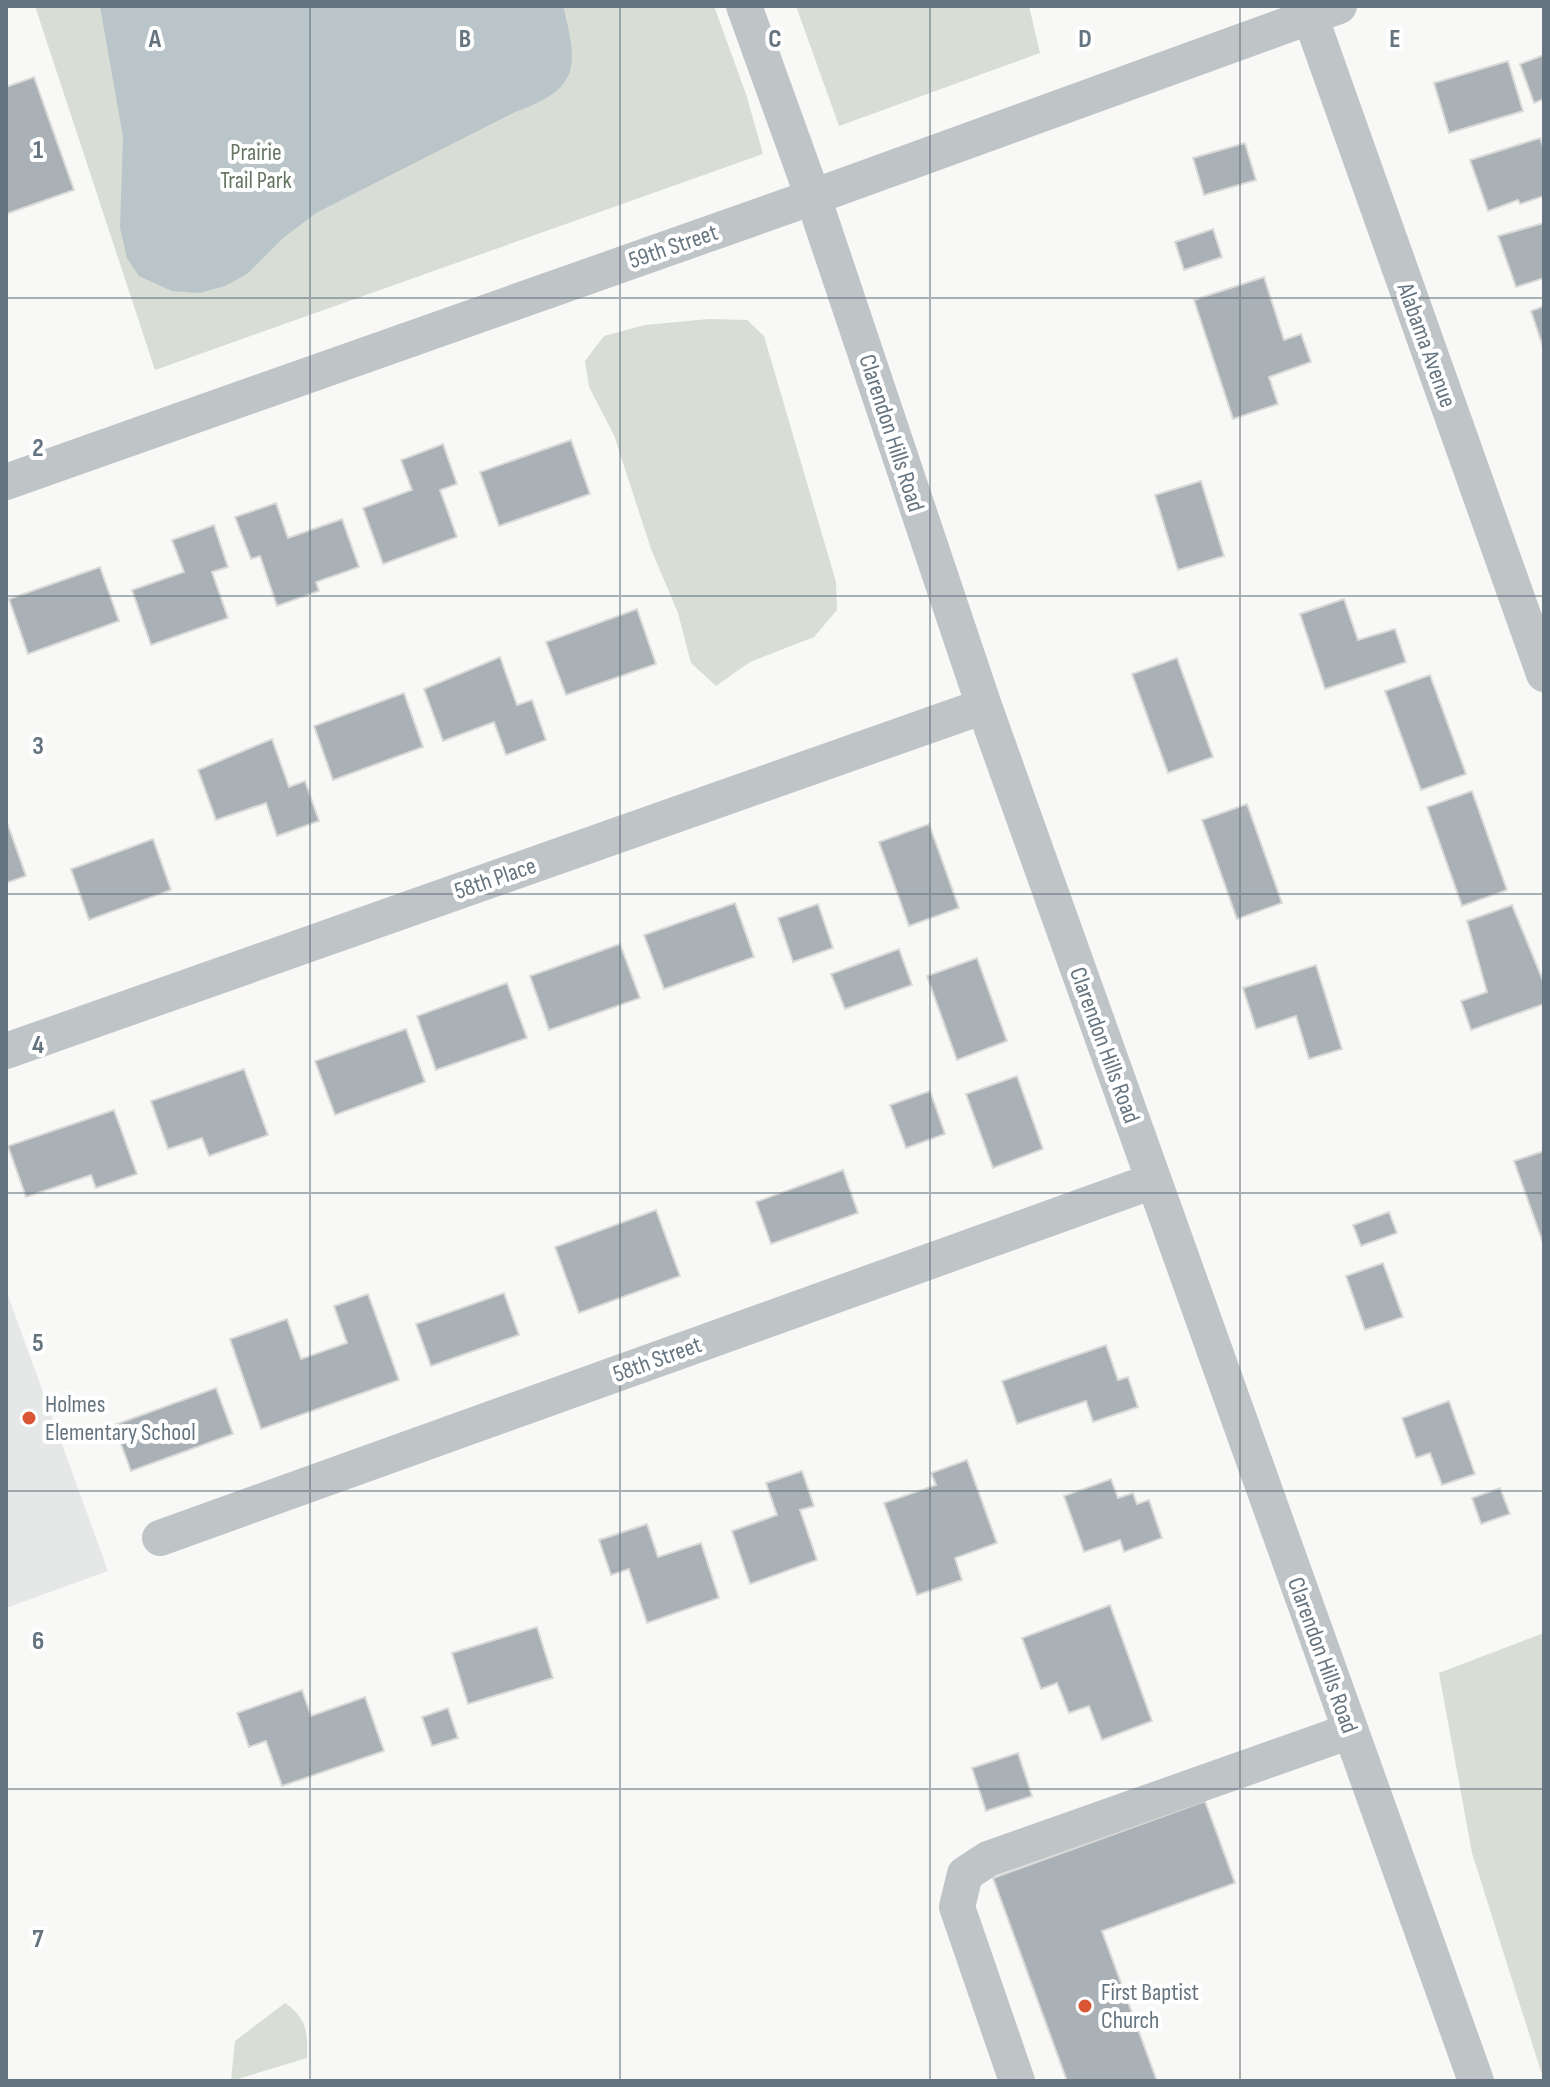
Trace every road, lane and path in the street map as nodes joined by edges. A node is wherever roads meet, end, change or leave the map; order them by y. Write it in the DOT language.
graph roads {
  1 [pos="744,6"];
  2 [pos="1324,11"];
  3 [pos="813,197"];
  4 [pos="6,482"];
  5 [pos="1544,674"];
  6 [pos="984,706"];
  7 [pos="6,1051"];
  8 [pos="1153,1181"];
  9 [pos="160,1538"];
  10 [pos="1350,1731"];
  11 [pos="1017,2081"];
  12 [pos="1476,2081"];
  1 -- 3 [label="street, Clarendon Hills Road"];
  2 -- 3 [label="street, 59th Street"];
  2 -- 5 [label="street, Alabama Avenue"];
  3 -- 4 [label="street, 59th Street"];
  3 -- 6 [label="street, Clarendon Hills Road"];
  6 -- 7 [label="street, 58th Place"];
  6 -- 8 [label="street, Clarendon Hills Road"];
  8 -- 9 [label="street, 58th Street"];
  8 -- 10 [label="street, Clarendon Hills Road"];
  10 -- 11 [label="street"];
  10 -- 12 [label="street, Clarendon Hills Road"];
}
